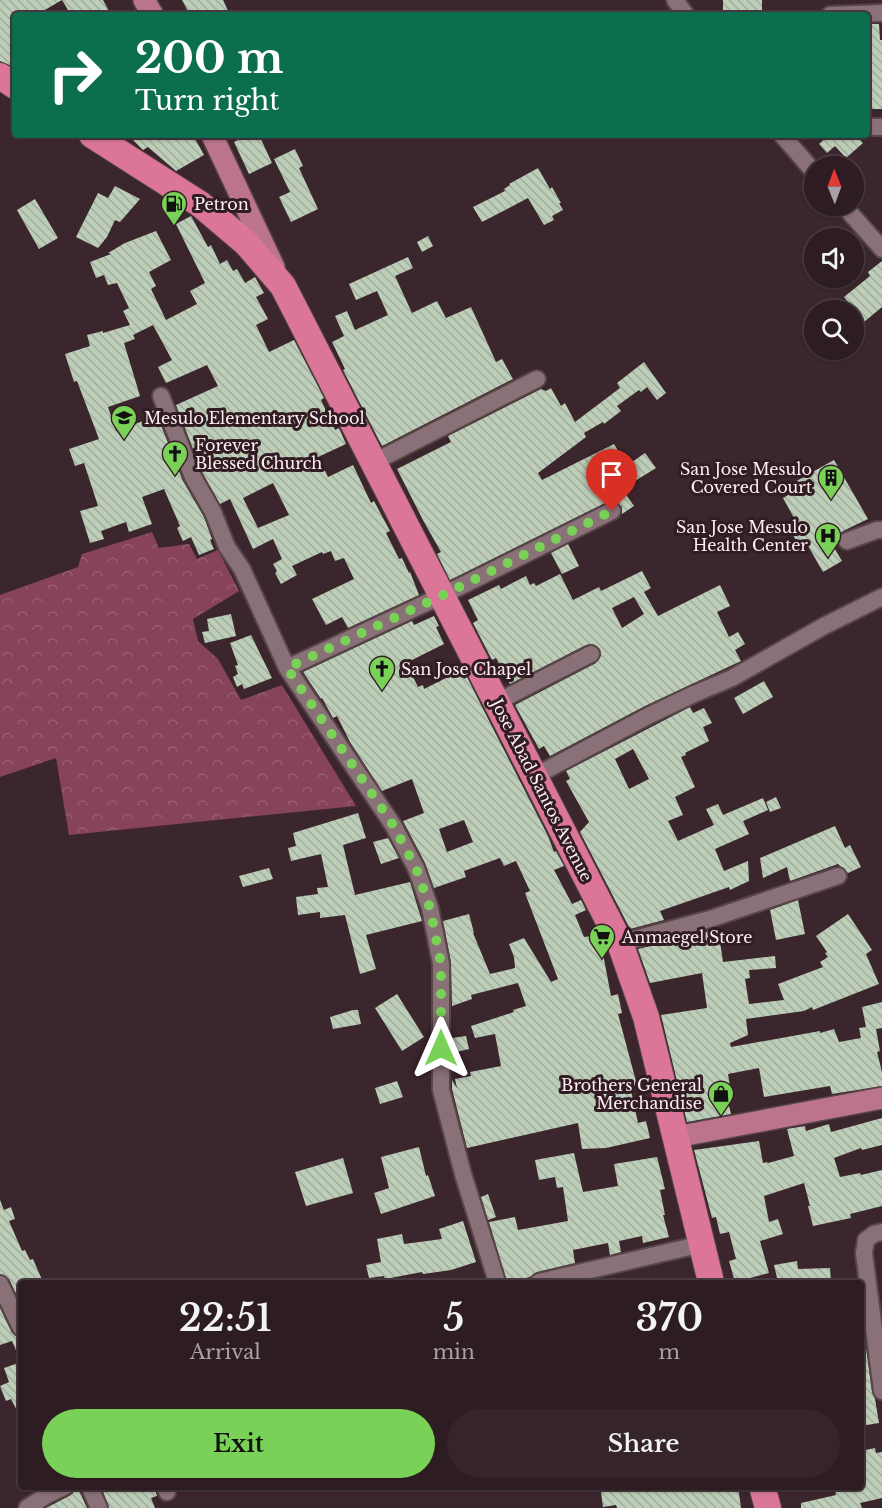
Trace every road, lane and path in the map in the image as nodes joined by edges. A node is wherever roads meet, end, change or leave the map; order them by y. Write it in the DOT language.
graph roads {
  1 [pos="841,10"];
  2 [pos="868,12"];
  3 [pos="97,138"];
  4 [pos="213,138"];
  5 [pos="785,138"];
  6 [pos="804,160"];
  7 [pos="854,216"];
  8 [pos="879,242"];
  9 [pos="283,286"];
  10 [pos="537,379"];
  11 [pos="161,396"];
  12 [pos="374,462"];
  13 [pos="612,511"];
  14 [pos="882,530"];
  15 [pos="847,541"];
  16 [pos="441,596"];
  17 [pos="882,597"];
  18 [pos="591,654"];
  19 [pos="287,668"];
  20 [pos="497,702"];
  21 [pos="535,776"];
  22 [pos="838,876"];
  23 [pos="620,943"];
  24 [pos="882,1098"];
  25 [pos="676,1137"];
  26 [pos="882,1232"];
  27 [pos="702,1244"];
  28 [pos="496,1280"];
  29 [pos="553,1280"];
  30 [pos="711,1280"];
  31 [pos="0,1284"];
  32 [pos="18,1322"];
  33 [pos="882,1391"];
  34 [pos="58,1490"];
  35 [pos="91,1490"];
  36 [pos="763,1490"];
  37 [pos="27,1508"];
  38 [pos="99,1508"];
  39 [pos="768,1508"];
  1 -- 2 [label="street"];
  3 -- 9 [label="highway, Jose Abad Santos Avenue"];
  4 -- 9 [label="main road"];
  5 -- 6 [label="street"];
  7 -- 8 [label="street"];
  9 -- 12 [label="highway, Jose Abad Santos Avenue"];
  10 -- 12 [label="street"];
  11 -- 19 [label="street"];
  12 -- 16 [label="highway, Jose Abad Santos Avenue"];
  13 -- 16 [label="street"];
  14 -- 15 [label="street"];
  16 -- 19 [label="street"];
  16 -- 20 [label="highway, Jose Abad Santos Avenue"];
  17 -- 21 [label="street"];
  18 -- 20 [label="street"];
  19 -- 28 [label="street"];
  20 -- 21 [label="highway, Jose Abad Santos Avenue"];
  21 -- 23 [label="highway, Jose Abad Santos Avenue"];
  22 -- 23 [label="street"];
  23 -- 25 [label="highway, Jose Abad Santos Avenue"];
  24 -- 25 [label="main road"];
  25 -- 27 [label="highway, Jose Abad Santos Avenue"];
  26 -- 33 [label="street"];
  27 -- 29 [label="street"];
  27 -- 30 [label="highway, Jose Abad Santos Avenue"];
  31 -- 32 [label="street"];
  34 -- 37 [label="street"];
  35 -- 38 [label="street"];
  36 -- 39 [label="highway"];
}
